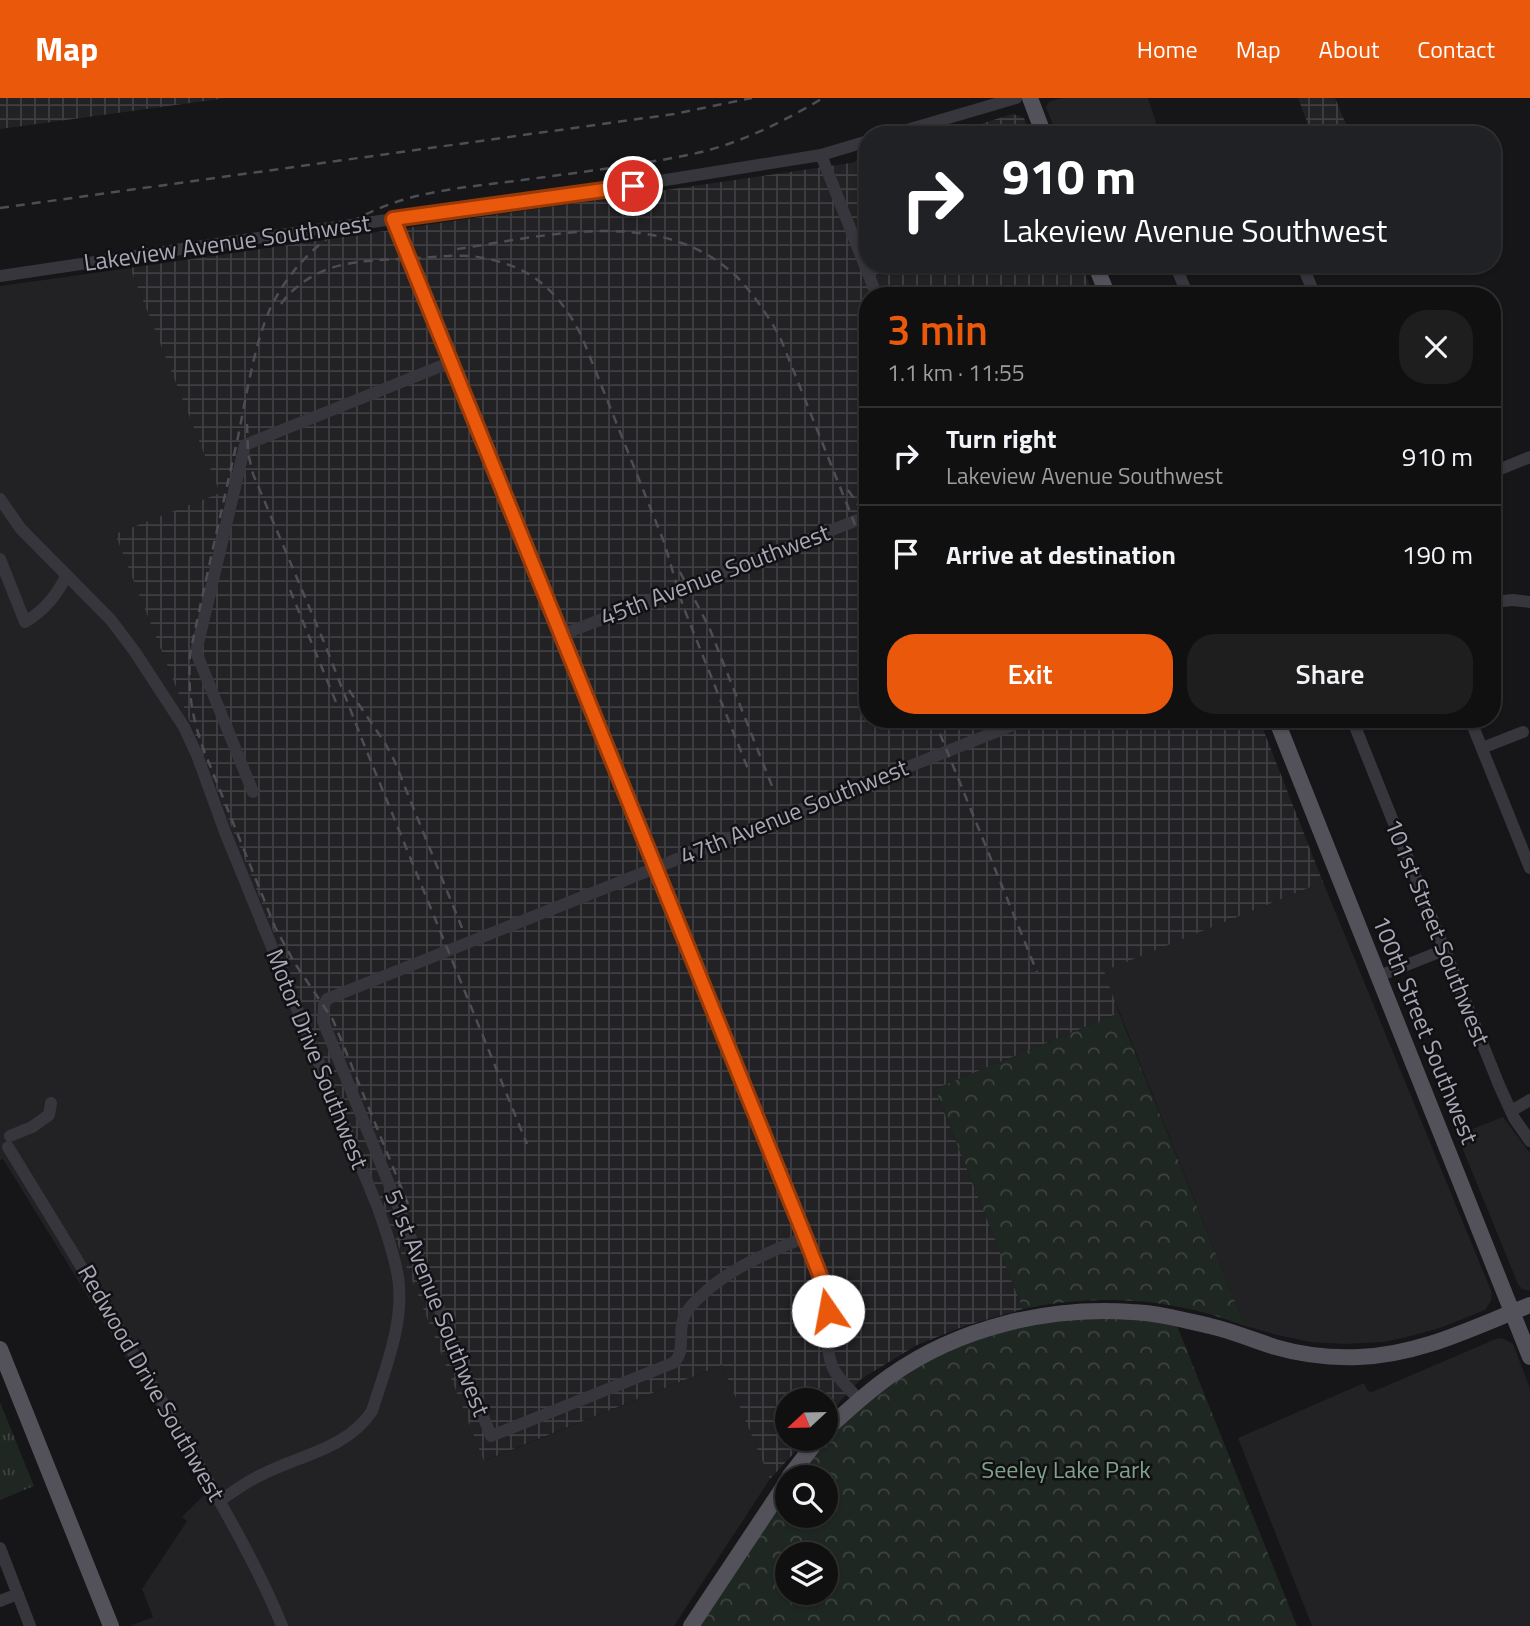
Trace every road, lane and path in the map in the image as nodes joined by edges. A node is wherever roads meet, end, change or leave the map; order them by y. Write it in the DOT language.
graph roads {
  1 [pos="1016,98"];
  2 [pos="1030,98"];
  3 [pos="921,126"];
  4 [pos="1041,126"];
  5 [pos="859,144"];
  6 [pos="821,155"];
  7 [pos="393,219"];
  8 [pos="859,251"];
  9 [pos="0,276"];
  10 [pos="451,362"];
  11 [pos="1530,457"];
  12 [pos="1501,469"];
  13 [pos="0,499"];
  14 [pos="859,519"];
  15 [pos="0,559"];
  16 [pos="67,575"];
  17 [pos="1501,601"];
  18 [pos="1530,602"];
  19 [pos="561,635"];
  20 [pos="1005,728"];
  21 [pos="1280,728"];
  22 [pos="1356,728"];
  23 [pos="1474,728"];
  24 [pos="1523,732"];
  25 [pos="1482,748"];
  26 [pos="253,792"];
  27 [pos="1527,851"];
  28 [pos="655,867"];
  29 [pos="1530,868"];
  30 [pos="1444,950"];
  31 [pos="1379,976"];
  32 [pos="327,999"];
  33 [pos="1530,1100"];
  34 [pos="51,1103"];
  35 [pos="1510,1111"];
  36 [pos="4,1141"];
  37 [pos="1530,1141"];
  38 [pos="805,1237"];
  39 [pos="1530,1305"];
  40 [pos="1512,1312"];
  41 [pos="0,1349"];
  42 [pos="1530,1357"];
  43 [pos="859,1399"];
  44 [pos="838,1419"];
  45 [pos="809,1451"];
  46 [pos="798,1465"];
  47 [pos="775,1498"];
  48 [pos="219,1501"];
  49 [pos="0,1548"];
  50 [pos="18,1594"];
  51 [pos="0,1601"];
  52 [pos="30,1626"];
  53 [pos="111,1626"];
  54 [pos="282,1626"];
  55 [pos="691,1626"];
  1 -- 3 [label="street"];
  2 -- 4 [label="main road"];
  5 -- 6 [label="street, Lakeview Avenue Southwest"];
  6 -- 7 [label="street, Lakeview Avenue Southwest"];
  6 -- 8 [label="street"];
  7 -- 9 [label="street, Lakeview Avenue Southwest"];
  7 -- 10 [label="street"];
  10 -- 19 [label="street"];
  10 -- 26 [label="street"];
  11 -- 12 [label="street"];
  13 -- 16 [label="street, Motor Drive Southwest"];
  14 -- 19 [label="street, 45th Avenue Southwest"];
  15 -- 16 [label="street"];
  16 -- 48 [label="street, Motor Drive Southwest"];
  17 -- 18 [label="street"];
  19 -- 28 [label="street"];
  20 -- 28 [label="street, 47th Avenue Southwest"];
  21 -- 31 [label="main road, 100th Street Southwest"];
  22 -- 30 [label="street, 101st Street Southwest"];
  23 -- 25 [label="street"];
  24 -- 25 [label="street"];
  25 -- 27 [label="street"];
  27 -- 29 [label="street"];
  28 -- 32 [label="street, 47th Avenue Southwest"];
  28 -- 38 [label="street"];
  30 -- 31 [label="street"];
  30 -- 35 [label="street, 101st Street Southwest"];
  31 -- 40 [label="main road, 100th Street Southwest"];
  32 -- 38 [label="street, 51st Avenue Southwest"];
  33 -- 35 [label="street"];
  34 -- 36 [label="street"];
  35 -- 37 [label="street, 101st Street Southwest"];
  36 -- 48 [label="street, Redwood Drive Southwest"];
  38 -- 43 [label="street"];
  39 -- 40 [label="main road"];
  40 -- 42 [label="main road, 100th Street Southwest"];
  40 -- 43 [label="main road"];
  41 -- 53 [label="main road"];
  43 -- 44 [label="main road"];
  45 -- 46 [label="main road"];
  47 -- 55 [label="main road"];
  48 -- 54 [label="street, Redwood Drive Southwest"];
  49 -- 50 [label="street"];
  50 -- 51 [label="street"];
  50 -- 52 [label="street"];
}
